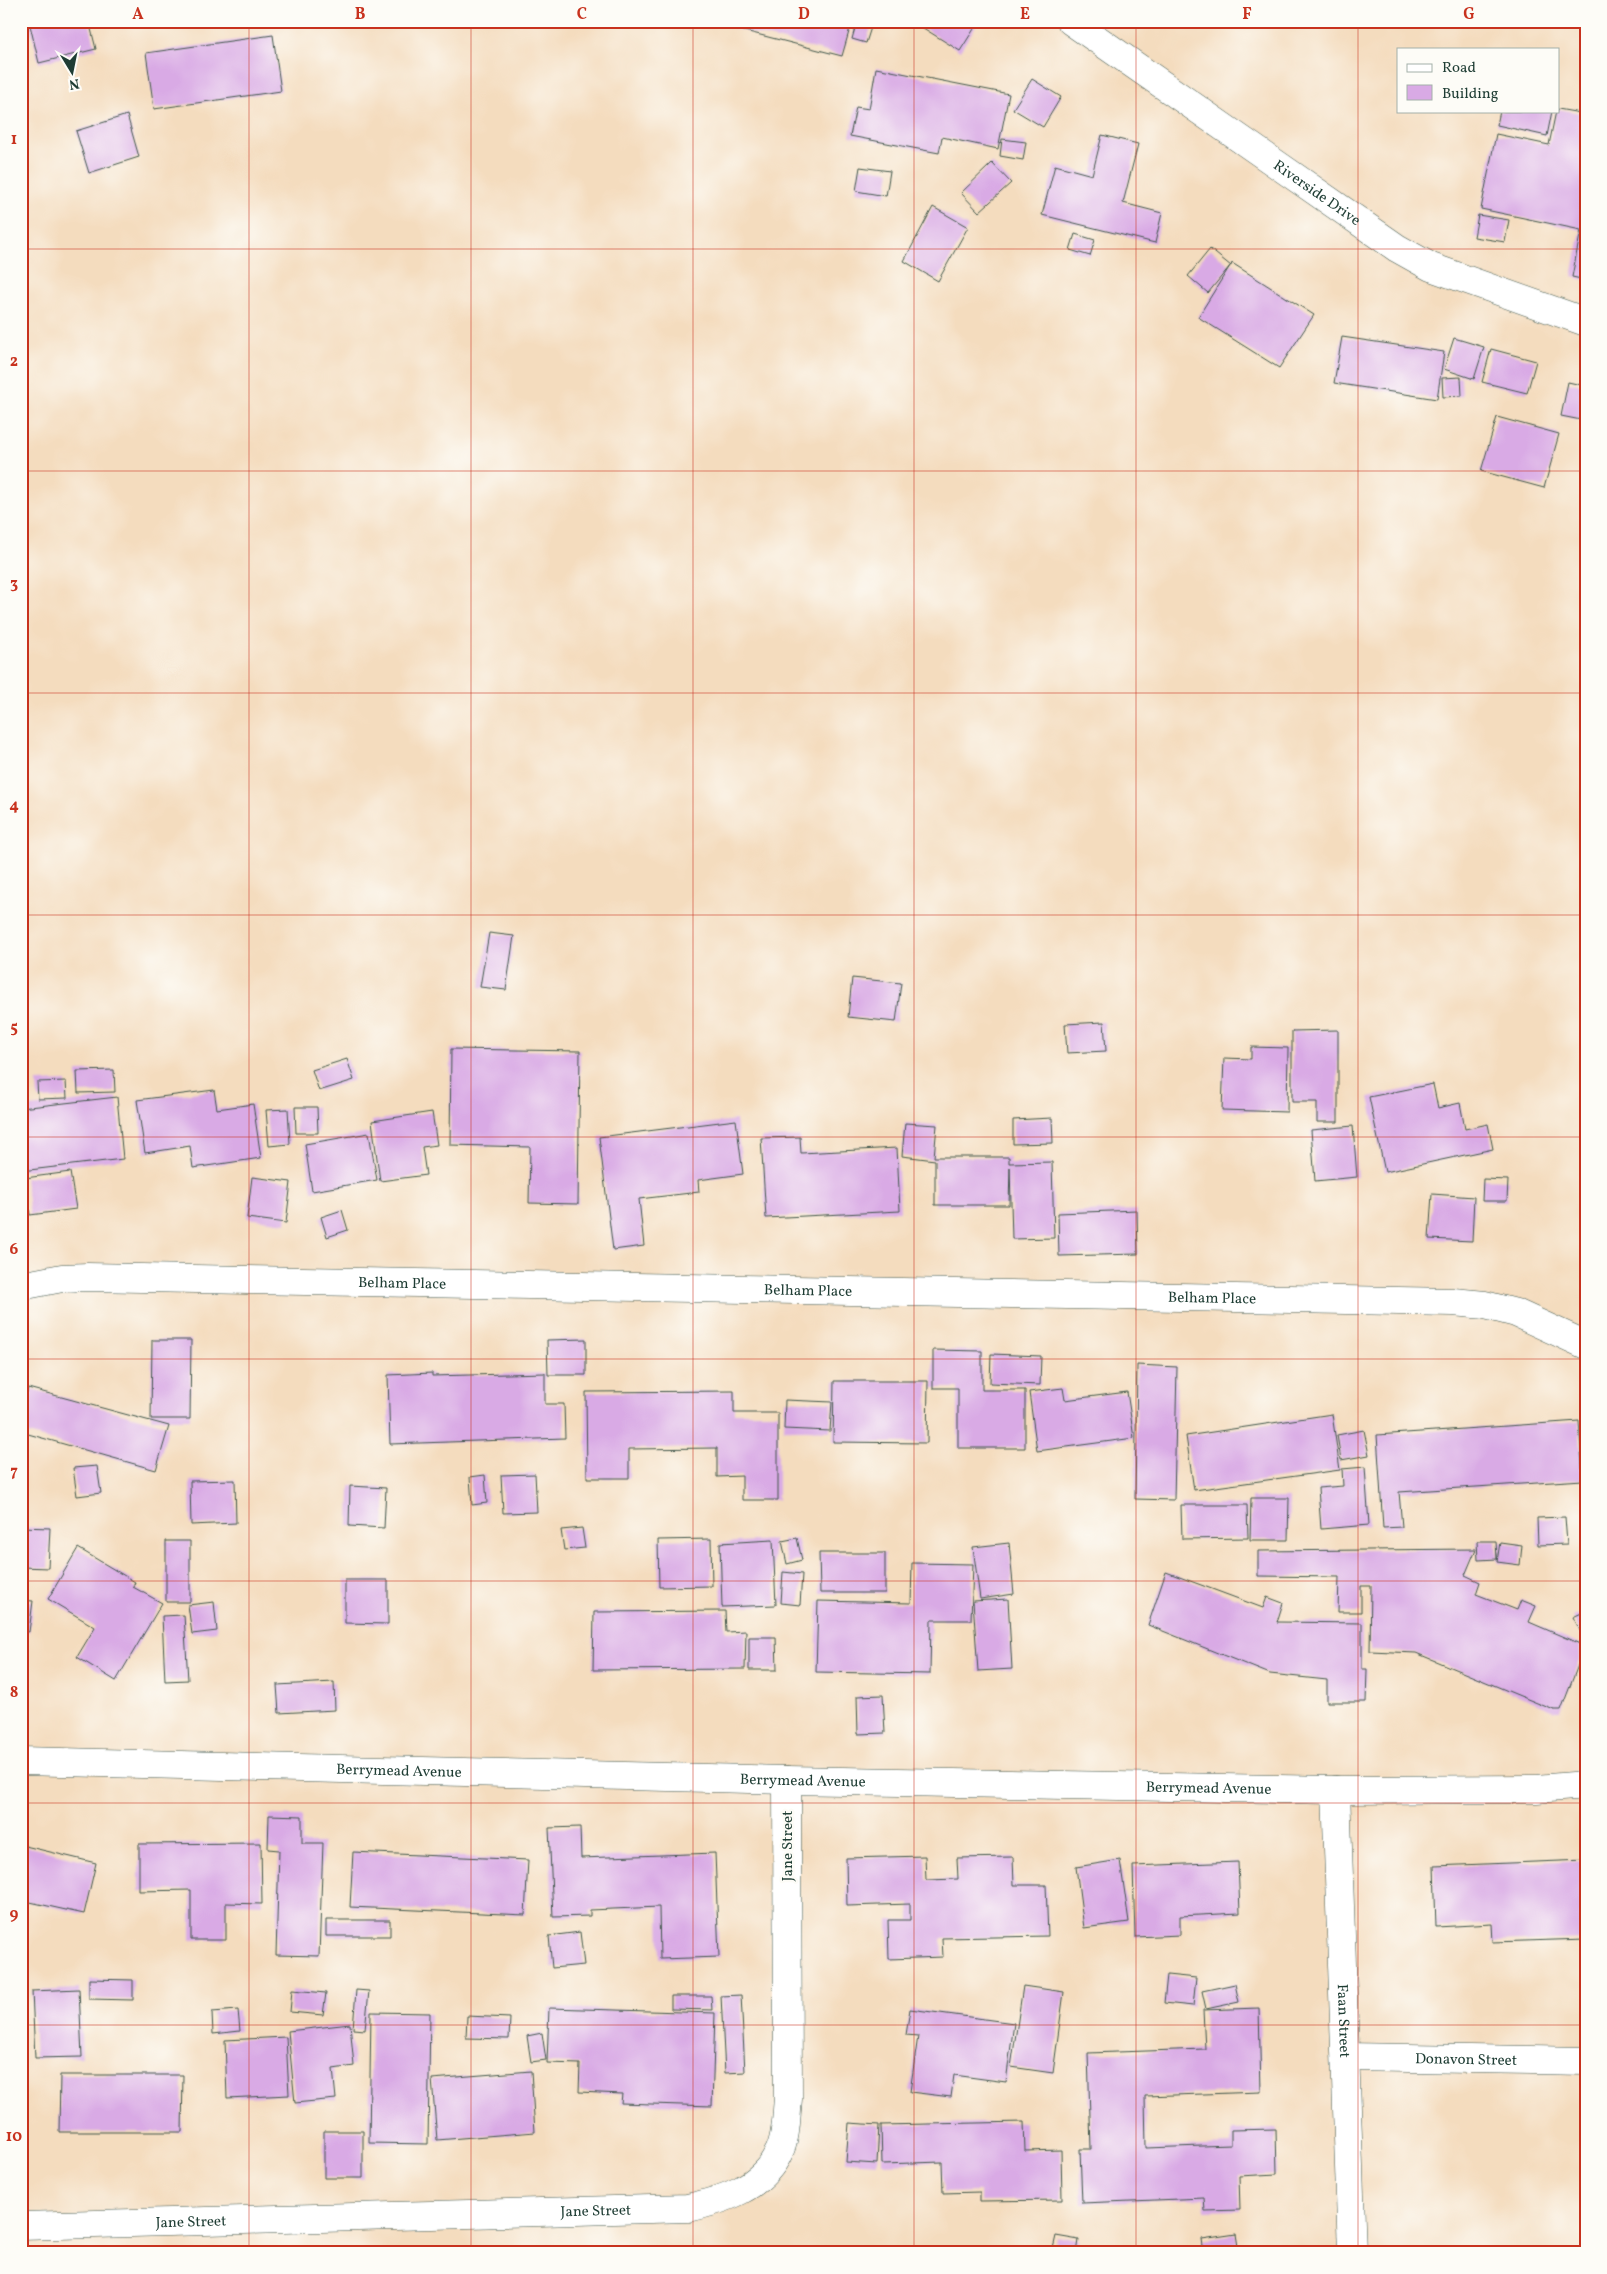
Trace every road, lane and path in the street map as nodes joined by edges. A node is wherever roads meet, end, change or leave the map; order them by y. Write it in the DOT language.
graph roads {
  1 [pos="1071,21"];
  2 [pos="1586,322"];
  3 [pos="21,1286"];
  4 [pos="1586,1345"];
  5 [pos="21,1761"];
  6 [pos="787,1780"];
  7 [pos="1586,1785"];
  8 [pos="1336,1790"];
  9 [pos="1346,2057"];
  10 [pos="1586,2061"];
  11 [pos="21,2226"];
  12 [pos="1352,2253"];
  1 -- 2 [label="street, Riverside Drive"];
  3 -- 4 [label="street, Belham Place"];
  5 -- 6 [label="street, Berrymead Avenue"];
  6 -- 8 [label="street, Berrymead Avenue"];
  6 -- 11 [label="street, Jane Street"];
  7 -- 8 [label="street, Berrymead Avenue"];
  8 -- 9 [label="street, Faan Street"];
  9 -- 10 [label="street, Donavon Street"];
  9 -- 12 [label="street, Faan Street"];
}
